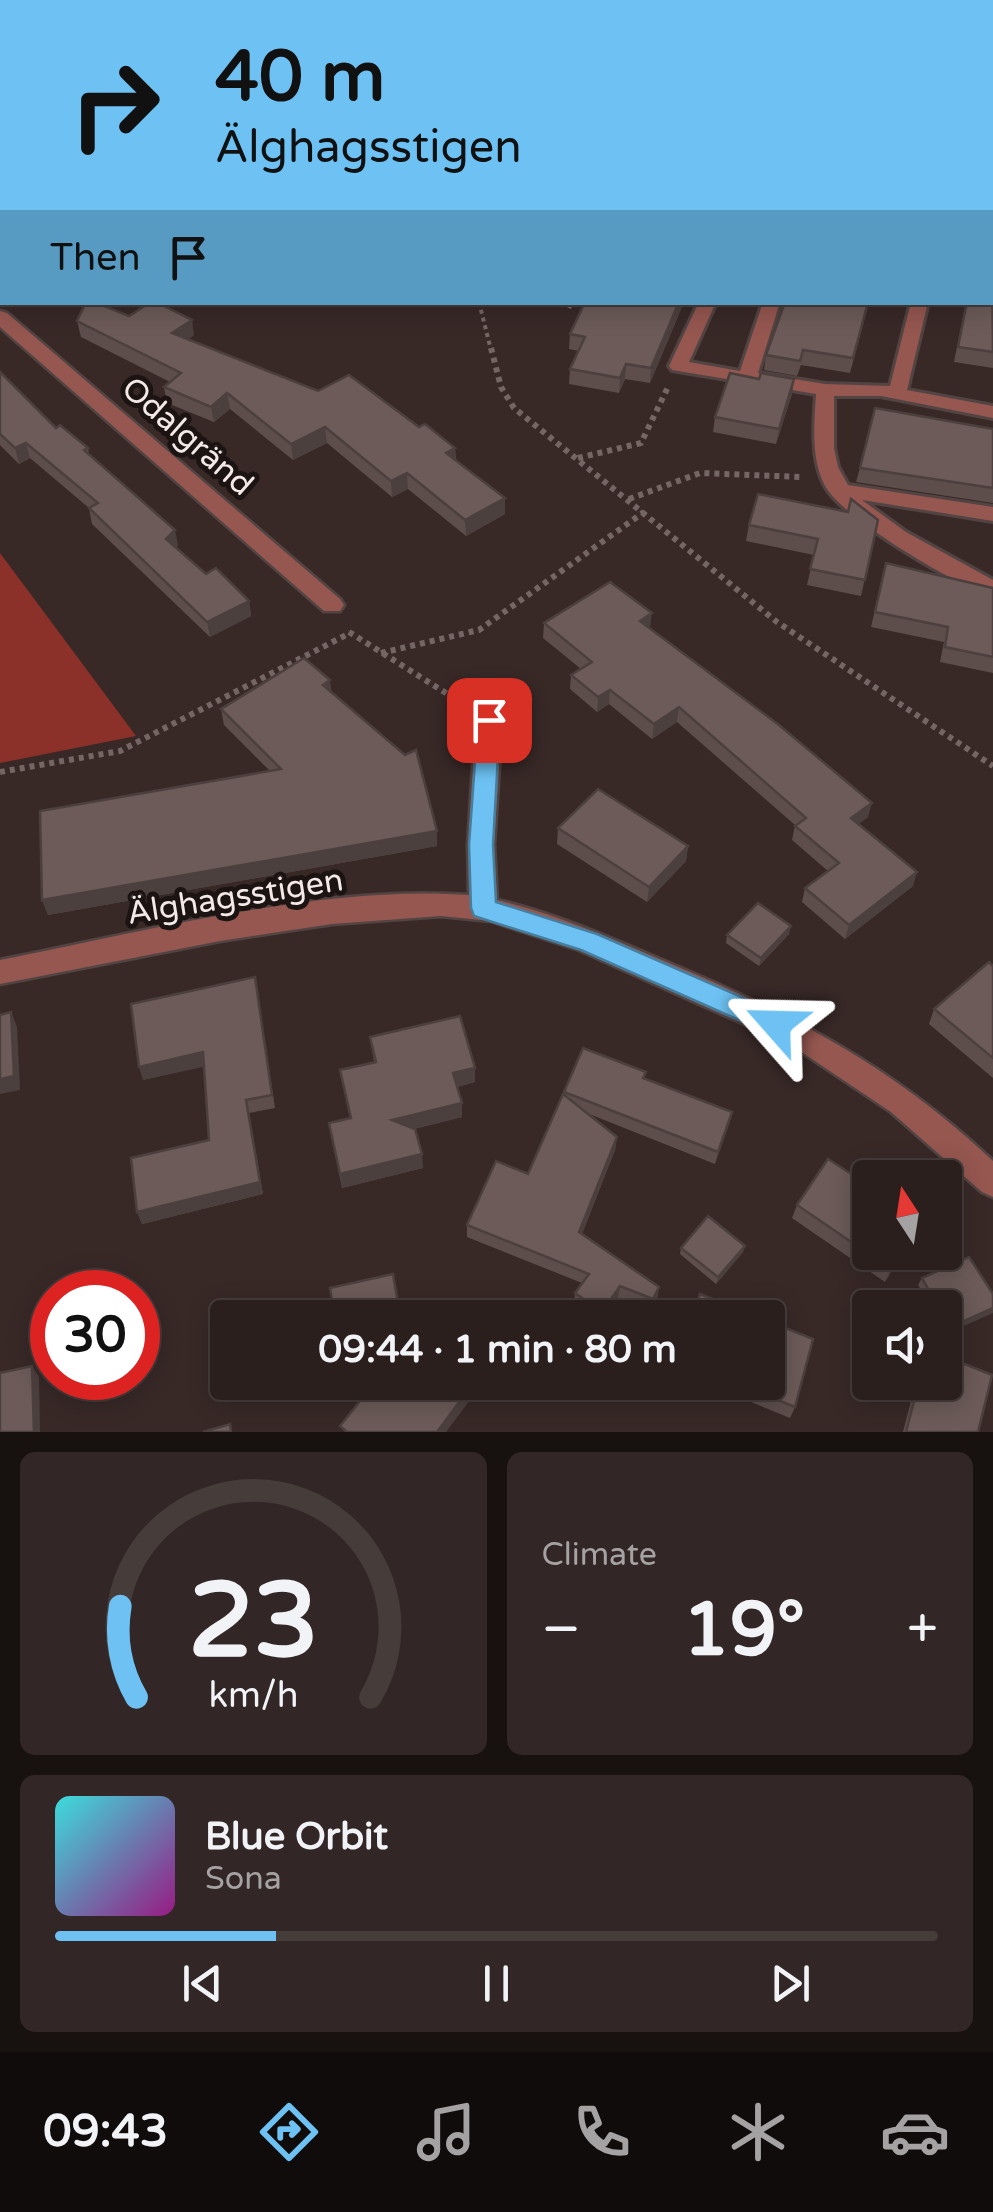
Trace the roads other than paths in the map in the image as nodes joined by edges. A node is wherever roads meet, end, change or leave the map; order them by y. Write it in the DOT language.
graph roads {
  1 [pos="707,305"];
  2 [pos="771,305"];
  3 [pos="919,305"];
  4 [pos="0,317"];
  5 [pos="747,378"];
  6 [pos="824,390"];
  7 [pos="897,394"];
  8 [pos="993,412"];
  9 [pos="836,484"];
  10 [pos="993,514"];
  11 [pos="993,589"];
  12 [pos="332,605"];
  13 [pos="489,720"];
  14 [pos="483,908"];
  15 [pos="0,972"];
  16 [pos="993,1182"];
  1 -- 5 [label="lane"];
  2 -- 5 [label="lane"];
  3 -- 7 [label="lane"];
  4 -- 12 [label="street, Odalgränd"];
  5 -- 6 [label="lane"];
  6 -- 7 [label="lane"];
  6 -- 9 [label="lane"];
  7 -- 8 [label="lane"];
  9 -- 10 [label="lane"];
  9 -- 11 [label="lane"];
  13 -- 14 [label="street"];
  14 -- 15 [label="street, Älghagsstigen"];
  14 -- 16 [label="street, Älghagsstigen"];
}
